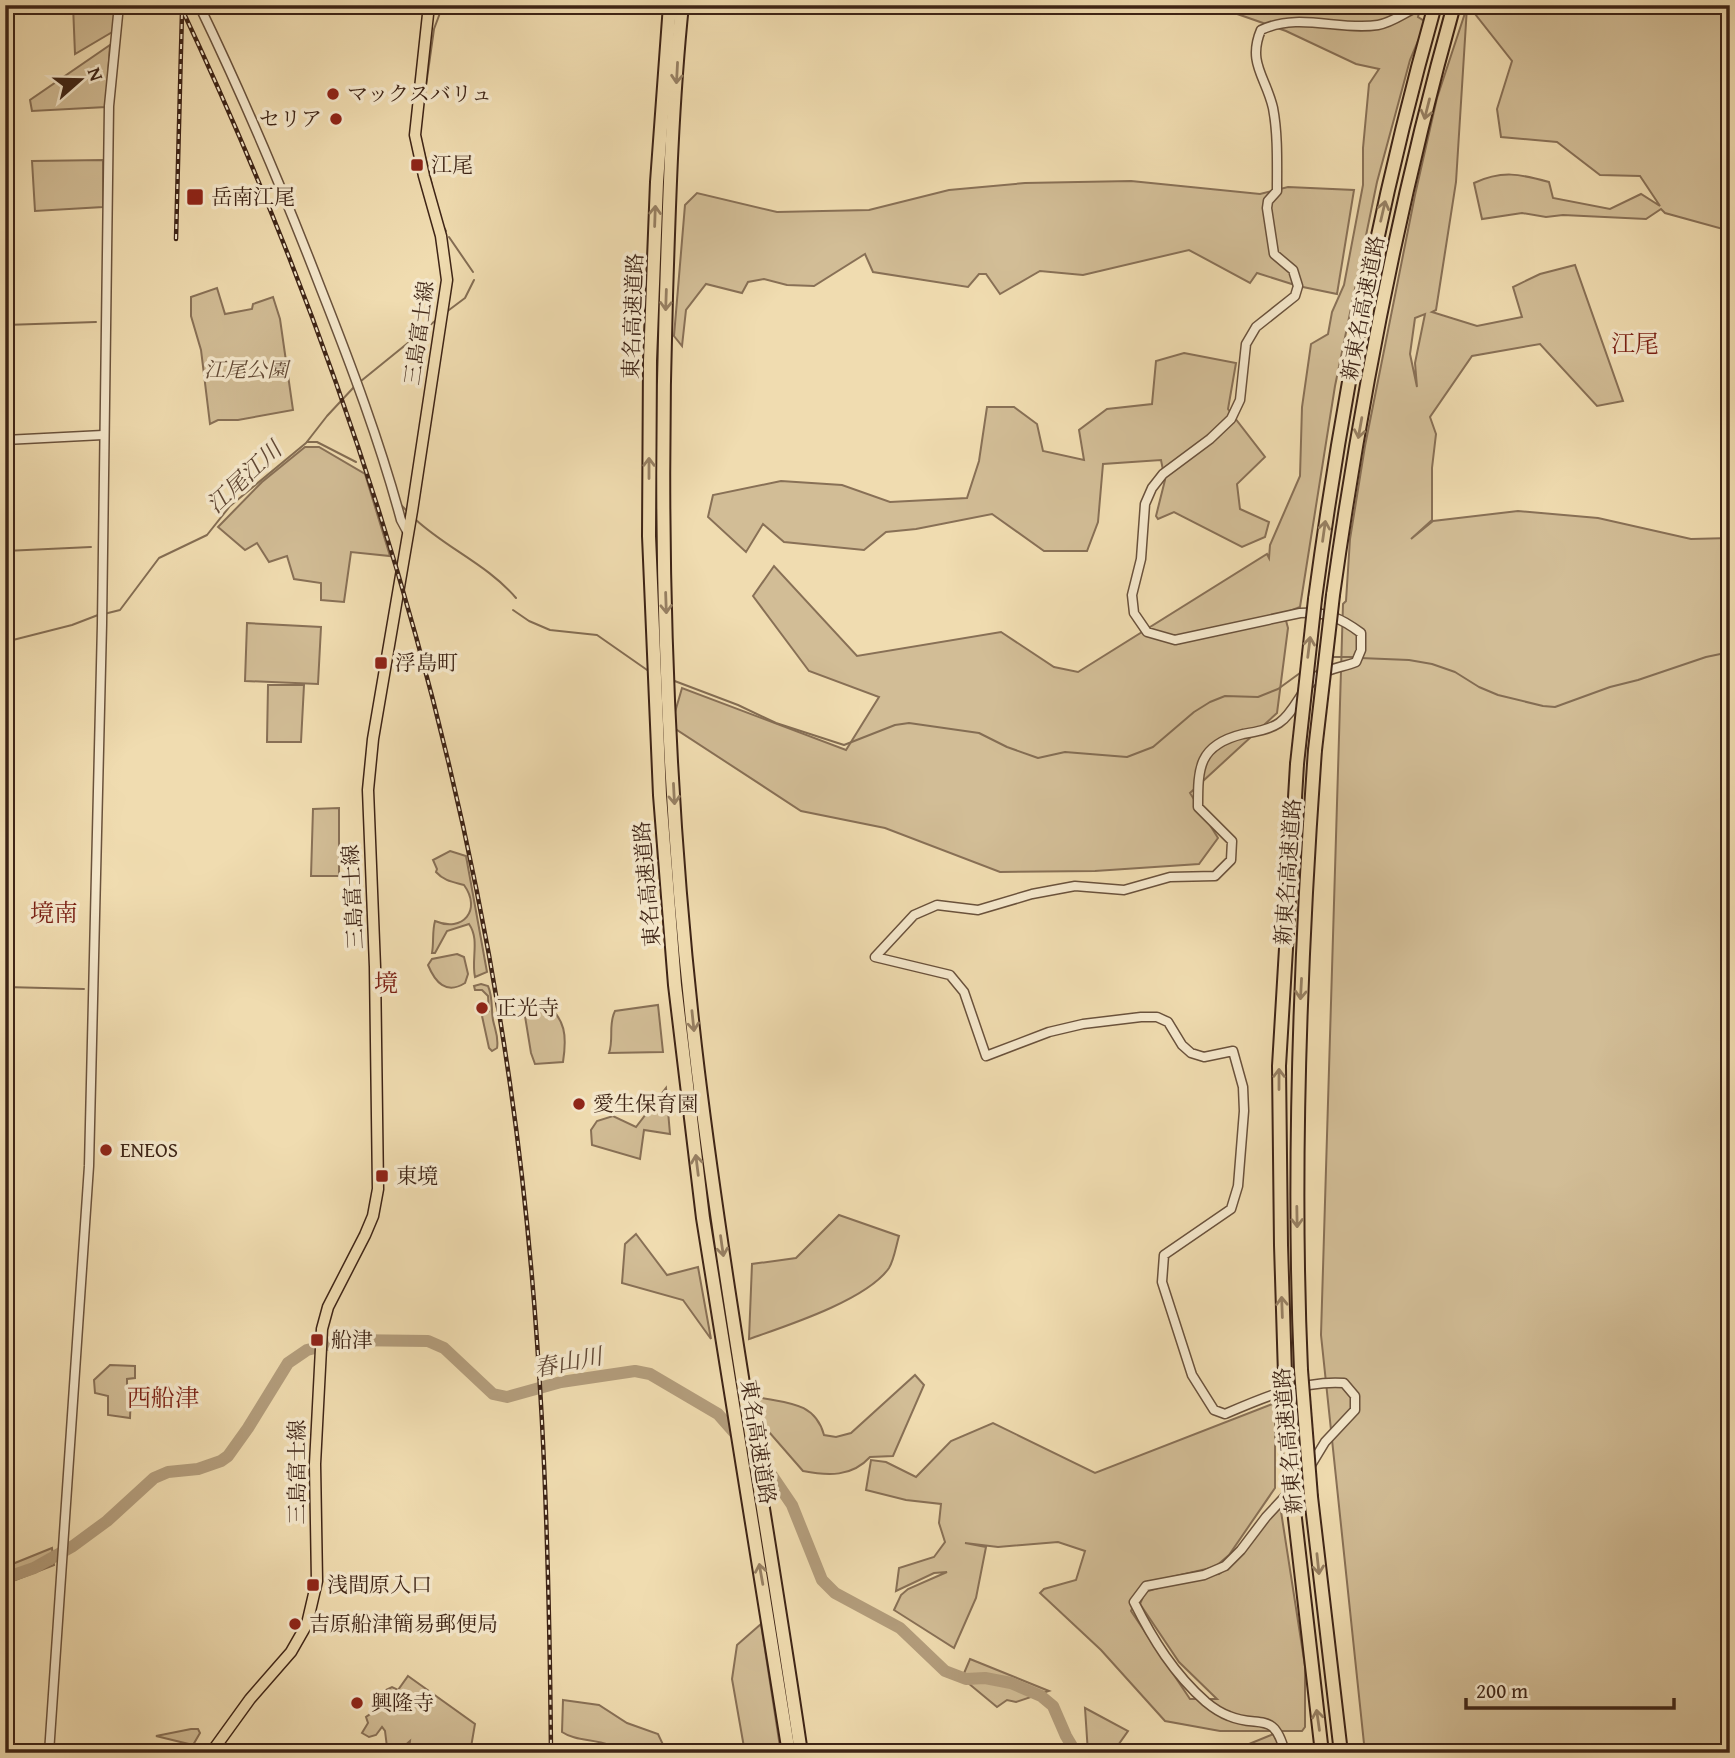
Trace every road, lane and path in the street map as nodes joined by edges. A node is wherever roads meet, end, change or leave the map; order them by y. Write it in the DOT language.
graph roads {
  1 [pos="119,5"];
  2 [pos="200,5"];
  3 [pos="429,5"];
  4 [pos="670,5"];
  5 [pos="682,5"];
  6 [pos="1423,5"];
  7 [pos="1435,5"];
  8 [pos="1454,5"];
  9 [pos="103,435"];
  10 [pos="5,440"];
  11 [pos="408,533"];
  12 [pos="778,1641"];
  13 [pos="49,1753"];
  14 [pos="211,1753"];
  15 [pos="789,1753"];
  16 [pos="801,1753"];
  17 [pos="1285,1753"];
  18 [pos="1322,1753"];
  19 [pos="1341,1753"];
  1 -- 9 [label="street"];
  2 -- 11 [label="street"];
  3 -- 11 [label="main road, 三島富士線"];
  12 -- 4 [label="highway, 東名高速道路, one-way"];
  5 -- 12 [label="highway, 東名高速道路, one-way"];
  6 -- 17 [label="street"];
  18 -- 7 [label="highway, 新東名高速道路, one-way, bridge"];
  8 -- 19 [label="highway, 新東名高速道路, one-way, bridge"];
  9 -- 10 [label="street"];
  9 -- 13 [label="street"];
  11 -- 14 [label="main road, 三島富士線"];
  12 -- 15 [label="highway, 東名高速道路"];
  12 -- 16 [label="highway, 東名高速道路"];
}
